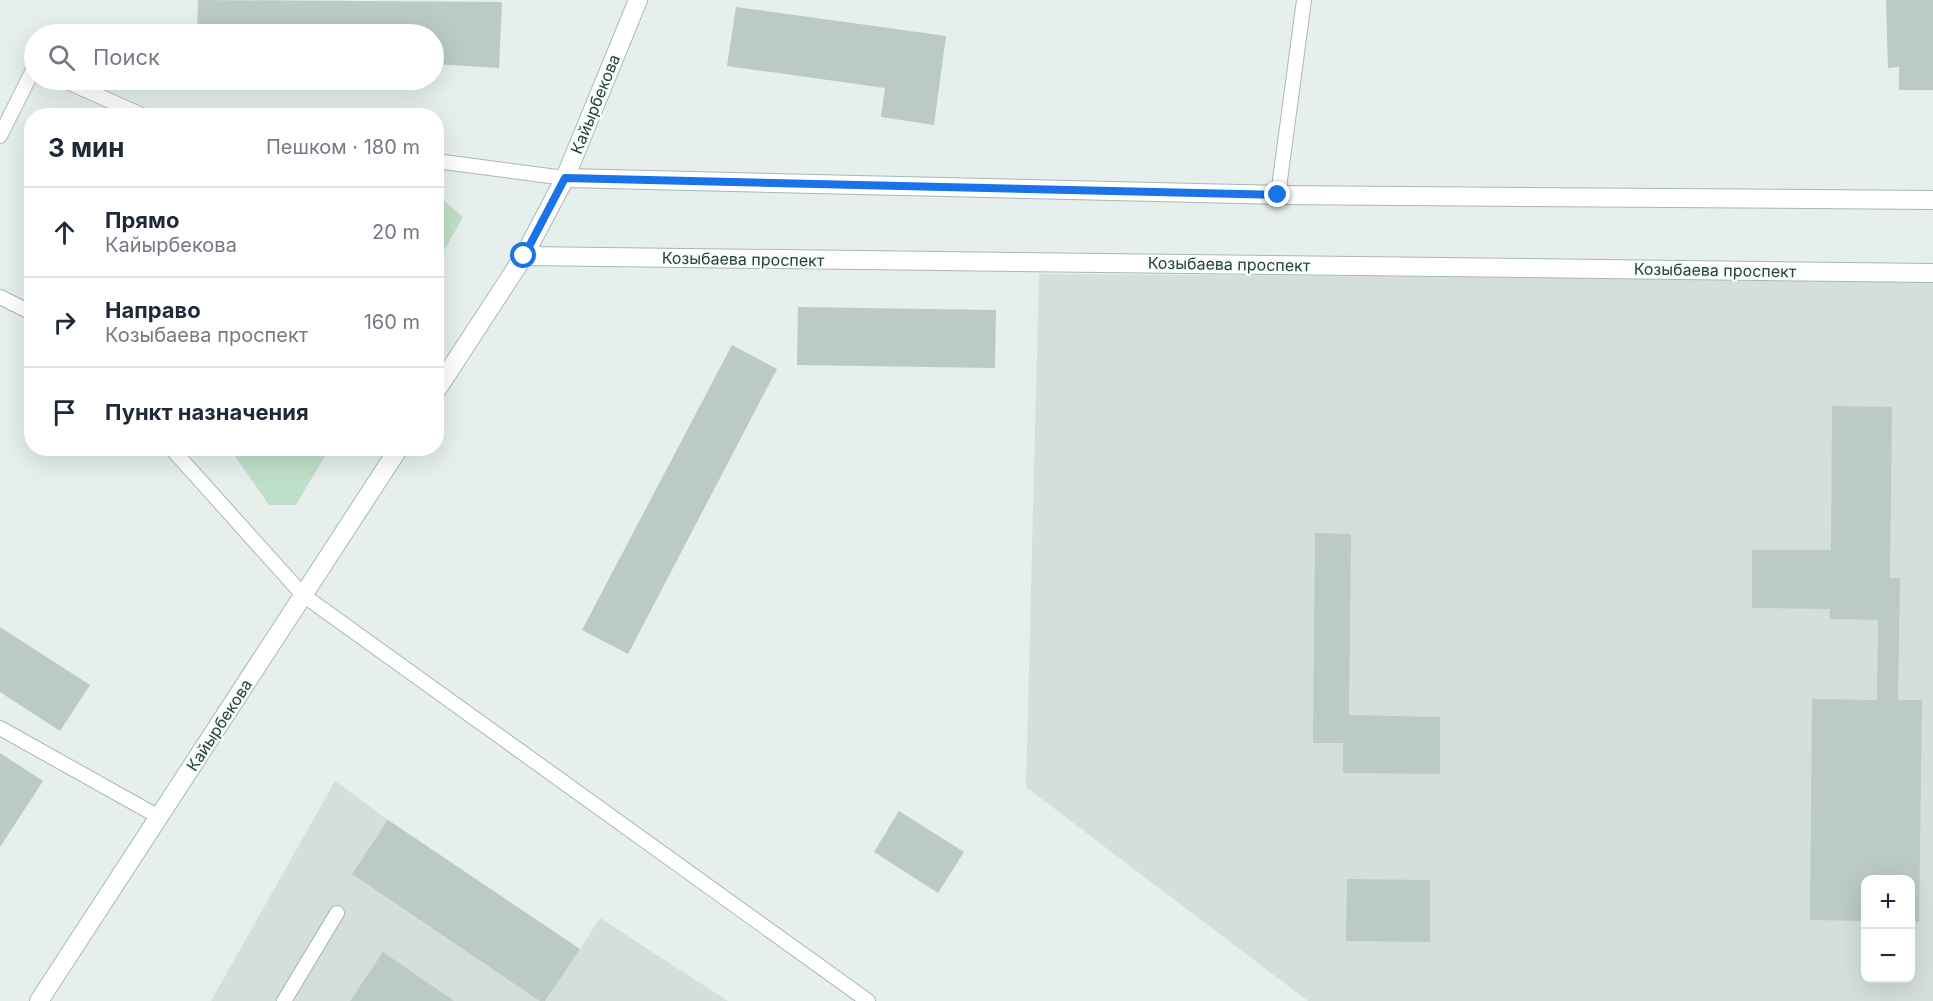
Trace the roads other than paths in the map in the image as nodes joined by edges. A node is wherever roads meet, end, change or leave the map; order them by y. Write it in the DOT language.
graph roads {
  1 [pos="638,0"];
  2 [pos="1304,0"];
  3 [pos="24,88"];
  4 [pos="86,90"];
  5 [pos="126,108"];
  6 [pos="0,136"];
  7 [pos="444,162"];
  8 [pos="565,178"];
  9 [pos="1278,195"];
  10 [pos="1933,200"];
  11 [pos="524,256"];
  12 [pos="1933,273"];
  13 [pos="0,297"];
  14 [pos="24,309"];
  15 [pos="444,379"];
  16 [pos="178,456"];
  17 [pos="394,456"];
  18 [pos="303,595"];
  19 [pos="0,728"];
  20 [pos="159,817"];
  21 [pos="337,913"];
  22 [pos="39,1001"];
  23 [pos="284,1001"];
  24 [pos="868,1001"];
  1 -- 8 [label="street, Кайырбекова"];
  2 -- 9 [label="lane"];
  3 -- 6 [label="lane"];
  4 -- 5 [label="lane"];
  7 -- 8 [label="lane"];
  8 -- 9 [label="street"];
  8 -- 11 [label="street, Кайырбекова"];
  9 -- 10 [label="street"];
  11 -- 12 [label="street, Козыбаева проспект"];
  11 -- 15 [label="street, Кайырбекова"];
  13 -- 14 [label="lane"];
  16 -- 18 [label="lane"];
  17 -- 18 [label="street, Кайырбекова"];
  18 -- 20 [label="street, Кайырбекова"];
  18 -- 24 [label="lane"];
  19 -- 20 [label="lane"];
  20 -- 22 [label="street, Кайырбекова"];
  21 -- 23 [label="lane"];
}
